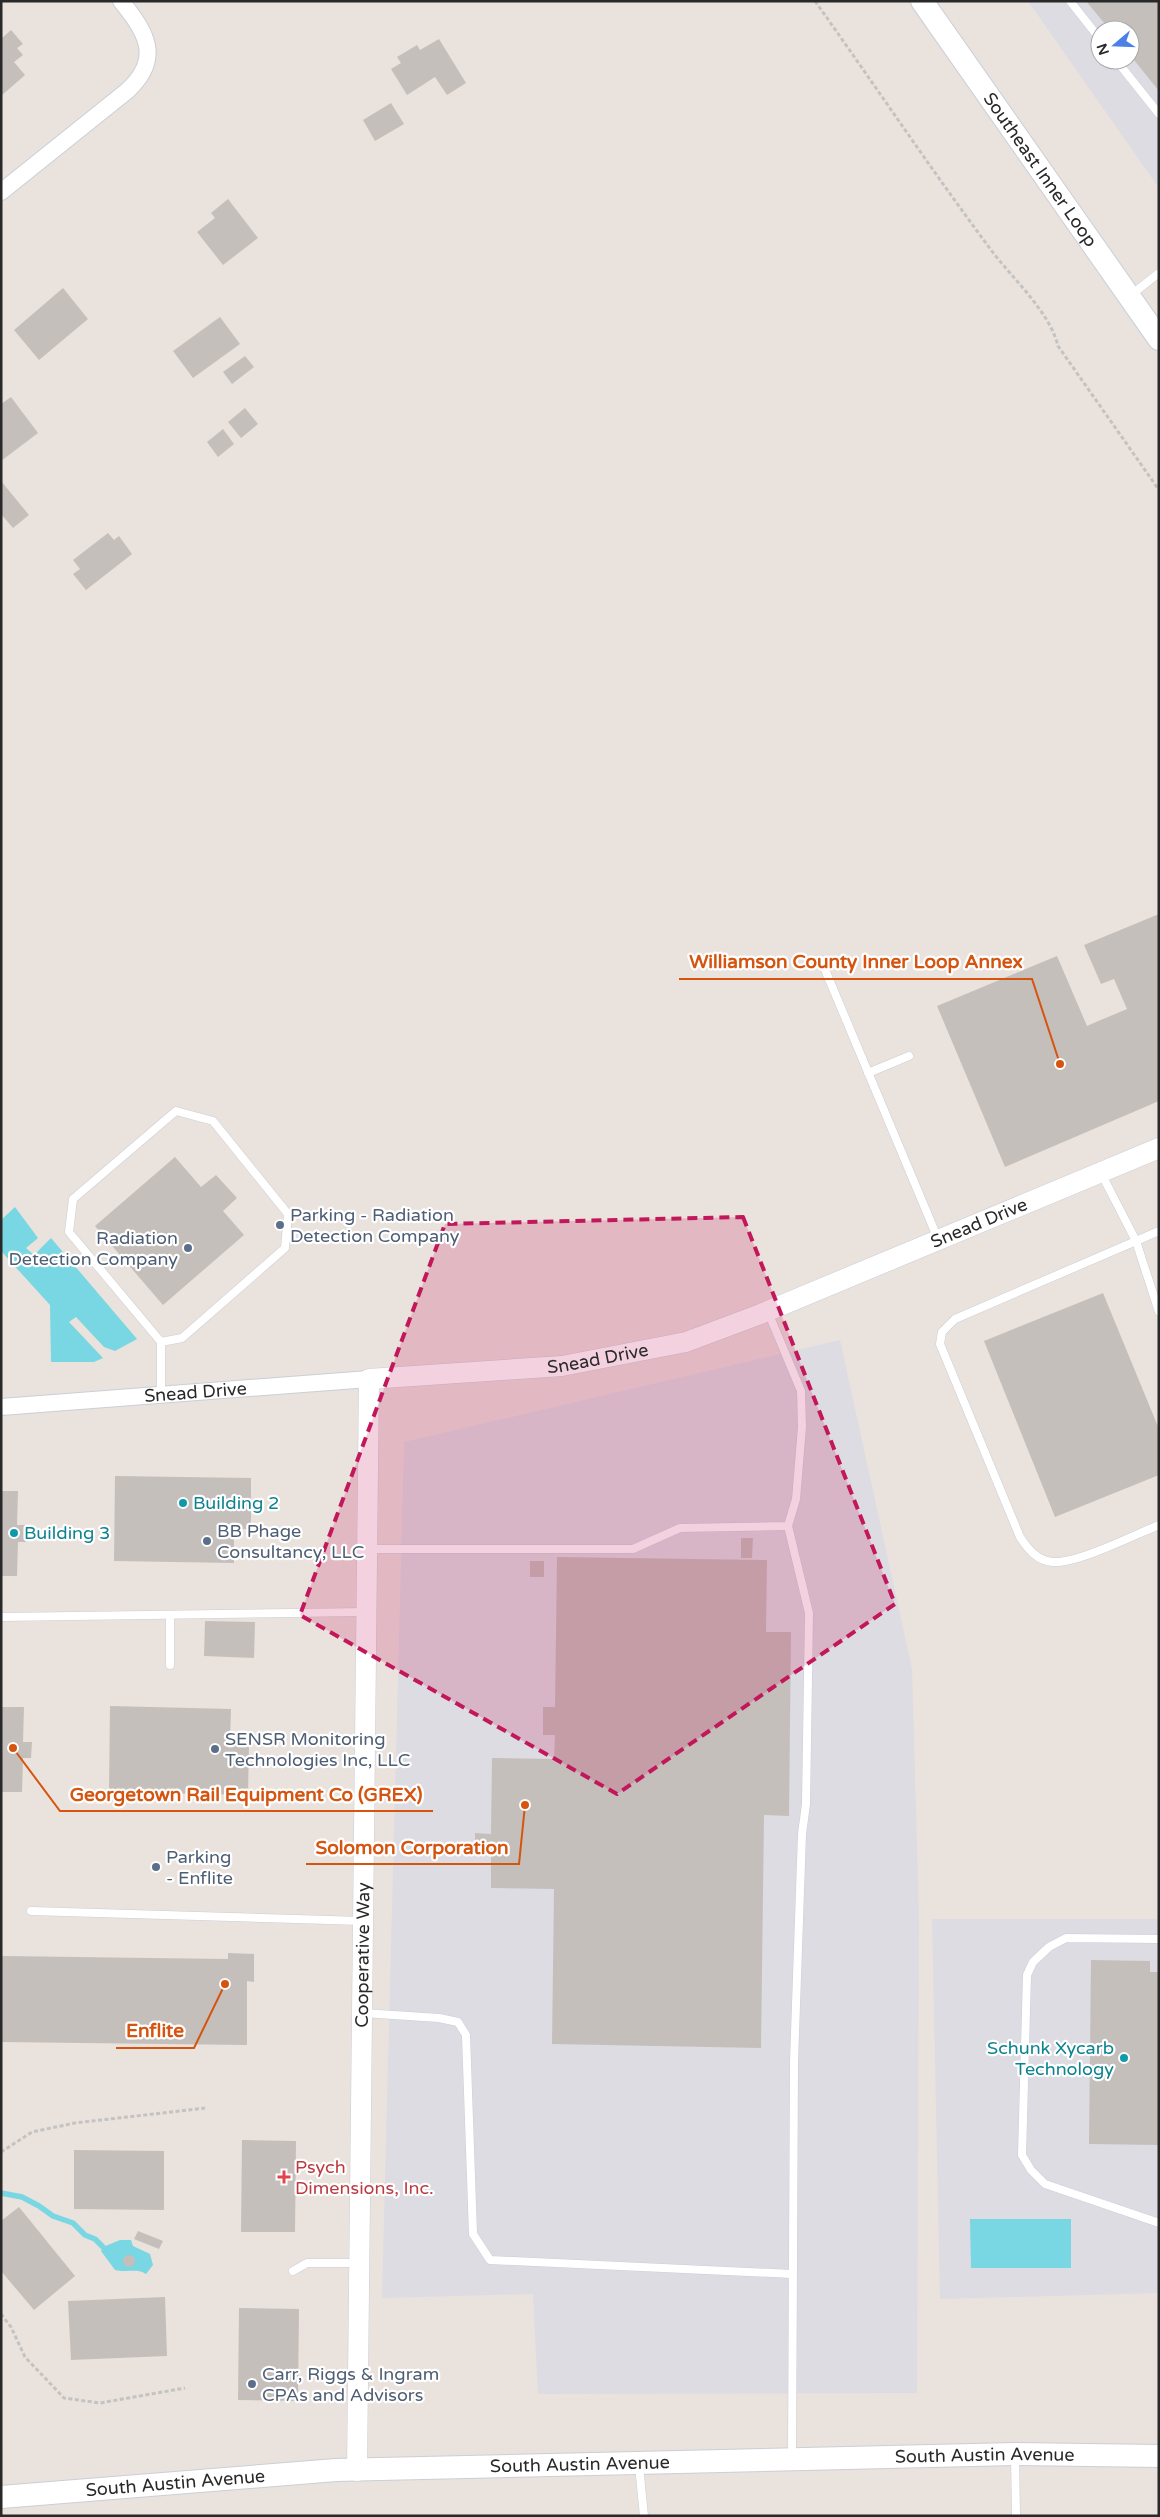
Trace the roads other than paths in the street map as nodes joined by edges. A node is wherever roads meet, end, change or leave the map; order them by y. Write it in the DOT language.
graph roads {
  1 [pos="121,1"];
  2 [pos="922,1"];
  3 [pos="1070,1"];
  4 [pos="1090,26"];
  5 [pos="1124,70"];
  6 [pos="1159,114"];
  7 [pos="1,192"];
  8 [pos="1159,273"];
  9 [pos="1129,296"];
  10 [pos="1159,339"];
  11 [pos="821,960"];
  12 [pos="909,1056"];
  13 [pos="868,1073"];
  14 [pos="1159,1148"];
  15 [pos="1100,1171"];
  16 [pos="1159,1231"];
  17 [pos="938,1239"];
  18 [pos="1136,1241"];
  19 [pos="768,1311"];
  20 [pos="1159,1312"];
  21 [pos="161,1342"];
  22 [pos="368,1379"];
  23 [pos="161,1395"];
  24 [pos="1,1407"];
  25 [pos="1159,1525"];
  26 [pos="788,1526"];
  27 [pos="366,1549"];
  28 [pos="365,1612"];
  29 [pos="170,1615"];
  30 [pos="1,1617"];
  31 [pos="170,1665"];
  32 [pos="31,1911"];
  33 [pos="362,1921"];
  34 [pos="1159,1939"];
  35 [pos="362,2013"];
  36 [pos="1159,2223"];
  37 [pos="359,2263"];
  38 [pos="293,2270"];
  39 [pos="792,2274"];
  40 [pos="1015,2454"];
  41 [pos="1159,2456"];
  42 [pos="792,2460"];
  43 [pos="638,2464"];
  44 [pos="357,2471"];
  45 [pos="1,2496"];
  46 [pos="644,2516"];
  47 [pos="1016,2516"];
  1 -- 7 [label="street"];
  2 -- 9 [label="main road, Southeast Inner Loop"];
  3 -- 4 [label="lane"];
  5 -- 6 [label="lane"];
  8 -- 9 [label="lane"];
  9 -- 10 [label="main road, Southeast Inner Loop"];
  11 -- 13 [label="lane"];
  12 -- 13 [label="lane"];
  13 -- 17 [label="lane"];
  14 -- 15 [label="street, Snead Drive"];
  15 -- 17 [label="street, Snead Drive"];
  15 -- 18 [label="lane"];
  16 -- 18 [label="lane"];
  17 -- 19 [label="street, Snead Drive"];
  18 -- 20 [label="lane"];
  18 -- 25 [label="lane"];
  19 -- 22 [label="street, Snead Drive"];
  19 -- 26 [label="lane"];
  21 -- 21 [label="lane"];
  21 -- 23 [label="lane"];
  22 -- 23 [label="street, Snead Drive"];
  22 -- 27 [label="street, Cooperative Way"];
  23 -- 24 [label="street, Snead Drive"];
  26 -- 27 [label="lane"];
  26 -- 39 [label="lane"];
  27 -- 28 [label="street, Cooperative Way"];
  28 -- 29 [label="lane"];
  28 -- 33 [label="street, Cooperative Way"];
  29 -- 30 [label="lane"];
  29 -- 31 [label="lane"];
  32 -- 33 [label="lane"];
  33 -- 35 [label="street, Cooperative Way"];
  34 -- 36 [label="lane"];
  35 -- 37 [label="street, Cooperative Way"];
  35 -- 39 [label="lane"];
  37 -- 38 [label="lane"];
  37 -- 44 [label="street, Cooperative Way"];
  39 -- 42 [label="lane"];
  40 -- 41 [label="main road, South Austin Avenue"];
  40 -- 42 [label="main road, South Austin Avenue"];
  40 -- 47 [label="lane"];
  42 -- 43 [label="main road, South Austin Avenue"];
  43 -- 44 [label="main road, South Austin Avenue"];
  43 -- 46 [label="lane"];
  44 -- 45 [label="main road, South Austin Avenue"];
}
